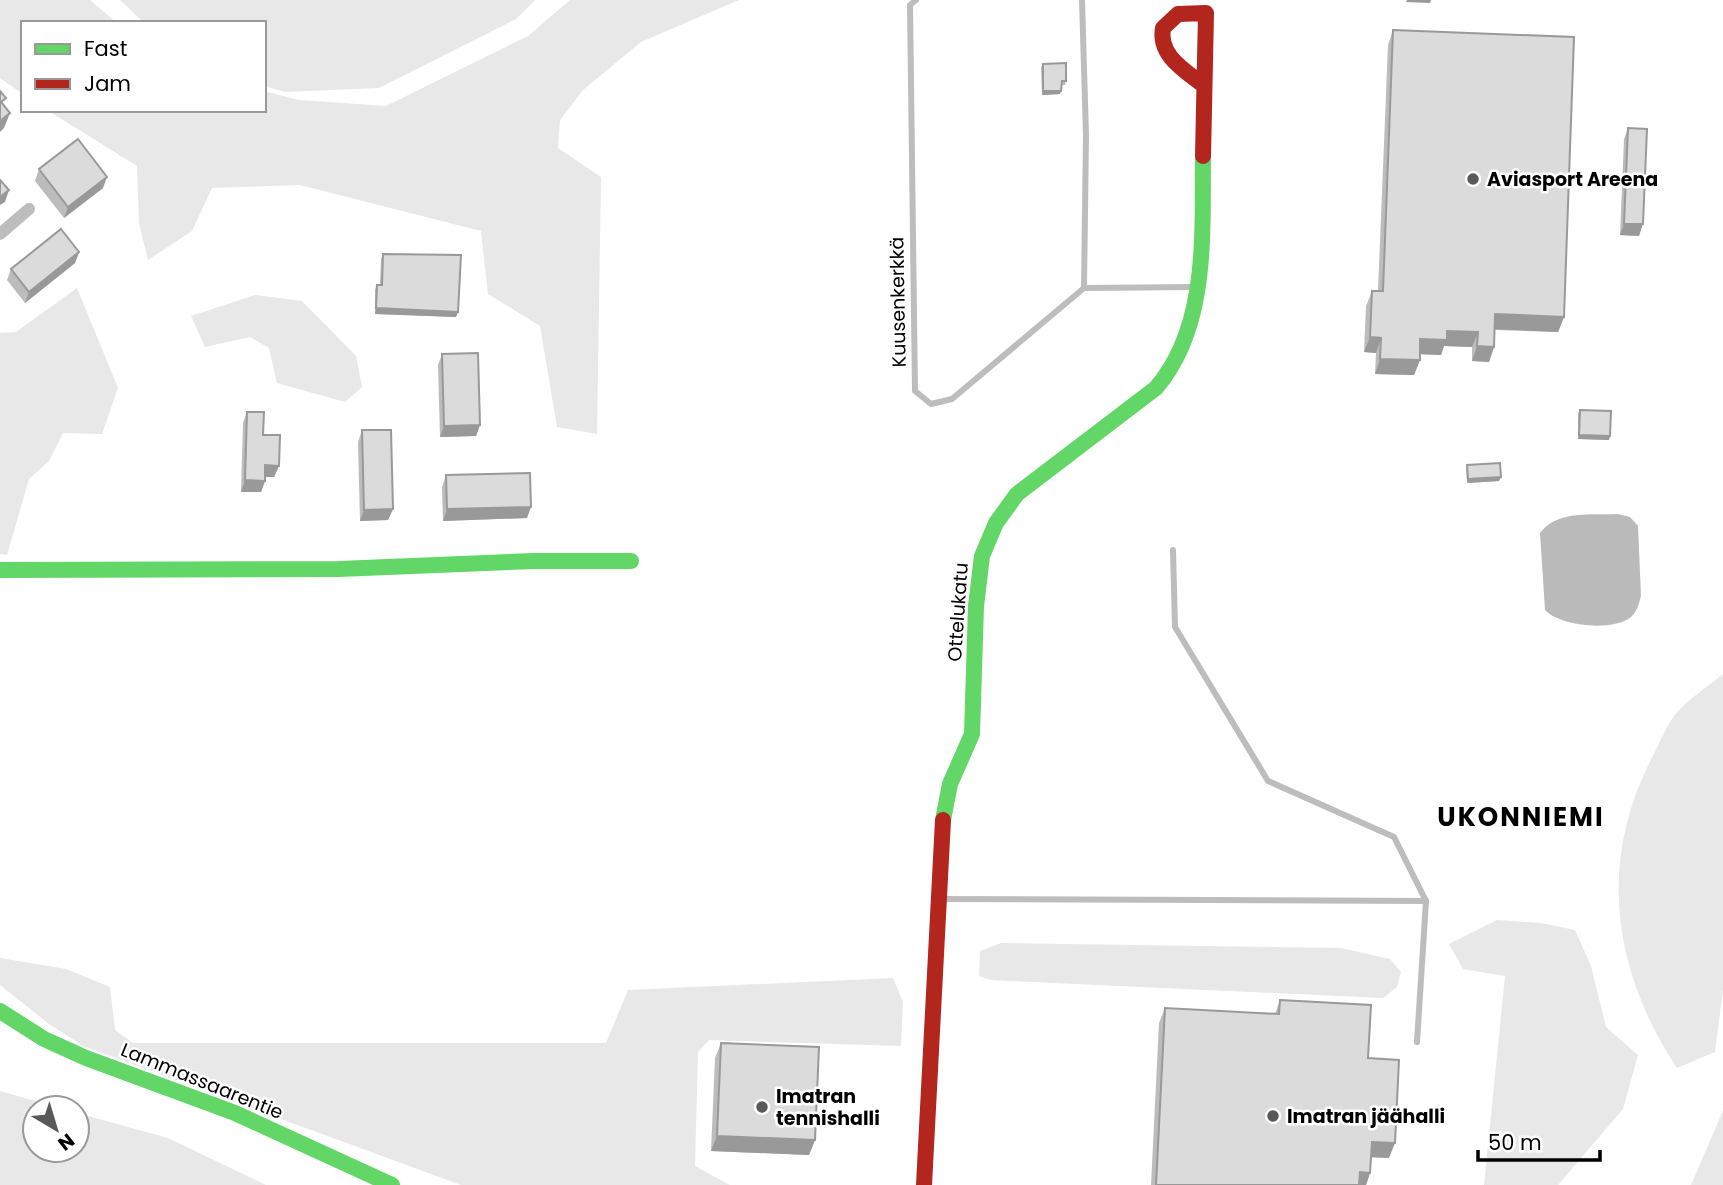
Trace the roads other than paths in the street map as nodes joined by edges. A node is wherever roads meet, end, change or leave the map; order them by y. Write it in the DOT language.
graph roads {
  1 [pos="916,0"];
  2 [pos="1082,0"];
  3 [pos="1202,84"];
  4 [pos="29,209"];
  5 [pos="0,234"];
  6 [pos="1198,287"];
  7 [pos="1084,288"];
  8 [pos="1172,550"];
  9 [pos="631,561"];
  10 [pos="0,570"];
  11 [pos="939,899"];
  12 [pos="1426,901"];
  13 [pos="0,1011"];
  14 [pos="1417,1042"];
  15 [pos="392,1185"];
  16 [pos="924,1185"];
  1 -- 7 [label="lane, Kuusenkerkkä"];
  2 -- 7 [label="lane"];
  3 -- 6 [label="street, Ottelukatu"];
  4 -- 5 [label="street"];
  6 -- 7 [label="lane"];
  6 -- 11 [label="street, Ottelukatu"];
  8 -- 12 [label="lane"];
  9 -- 10 [label="street"];
  11 -- 12 [label="lane"];
  11 -- 16 [label="street, Ottelukatu"];
  12 -- 14 [label="lane"];
  13 -- 15 [label="street, Lammassaarentie"];
}
